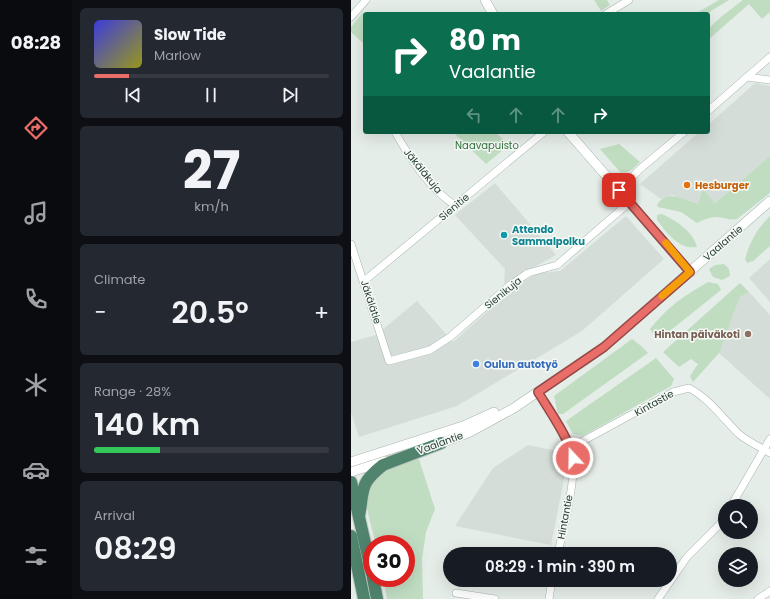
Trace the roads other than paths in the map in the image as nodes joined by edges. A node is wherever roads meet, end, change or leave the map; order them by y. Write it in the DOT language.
graph roads {
  1 [pos="366,0"];
  2 [pos="485,0"];
  3 [pos="629,0"];
  4 [pos="492,12"];
  5 [pos="609,12"];
  6 [pos="351,17"];
  7 [pos="770,57"];
  8 [pos="747,77"];
  9 [pos="770,80"];
  10 [pos="710,109"];
  11 [pos="396,134"];
  12 [pos="542,134"];
  13 [pos="570,134"];
  14 [pos="682,134"];
  15 [pos="619,190"];
  16 [pos="770,201"];
  17 [pos="630,202"];
  18 [pos="456,206"];
  19 [pos="351,244"];
  20 [pos="690,272"];
  21 [pos="364,281"];
  22 [pos="389,361"];
  23 [pos="538,392"];
  24 [pos="524,401"];
  25 [pos="770,439"];
  26 [pos="441,443"];
  27 [pos="570,448"];
  28 [pos="767,451"];
  29 [pos="351,462"];
  30 [pos="351,472"];
  31 [pos="351,482"];
  32 [pos="736,499"];
  33 [pos="359,516"];
  34 [pos="718,526"];
  35 [pos="363,535"];
  36 [pos="351,536"];
  37 [pos="559,547"];
  38 [pos="375,587"];
  39 [pos="552,587"];
  40 [pos="770,591"];
  41 [pos="456,593"];
  42 [pos="364,599"];
  43 [pos="377,599"];
  44 [pos="495,599"];
  45 [pos="549,599"];
  46 [pos="658,599"];
  47 [pos="758,599"];
  1 -- 6 [label="street"];
  2 -- 4 [label="street"];
  3 -- 5 [label="street"];
  7 -- 8 [label="street"];
  8 -- 9 [label="street"];
  8 -- 10 [label="street"];
  11 -- 18 [label="street, Jäkäläkuja"];
  12 -- 18 [label="street, Sienitie"];
  13 -- 15 [label="street"];
  14 -- 15 [label="street"];
  15 -- 17 [label="street"];
  16 -- 20 [label="street, Vaalantie"];
  17 -- 20 [label="street"];
  17 -- 22 [label="street, Sienikuja"];
  18 -- 21 [label="street, Sienitie"];
  19 -- 21 [label="street, Jäkälätie"];
  20 -- 23 [label="street, Vaalantie"];
  21 -- 22 [label="street, Jäkälätie"];
  23 -- 24 [label="street, Vaalantie"];
  23 -- 27 [label="street, Hintantie"];
  24 -- 26 [label="street, Vaalantie"];
  24 -- 29 [label="street, Vaalantie"];
  25 -- 28 [label="street"];
  26 -- 30 [label="street, Vaalantie"];
  26 -- 33 [label="highway"];
  27 -- 28 [label="street, Kintastie"];
  27 -- 37 [label="street, Hintantie"];
  28 -- 32 [label="street"];
  31 -- 33 [label="highway"];
  33 -- 35 [label="highway"];
  34 -- 46 [label="street"];
  36 -- 42 [label="highway"];
  38 -- 43 [label="highway"];
  39 -- 45 [label="street"];
  40 -- 47 [label="street"];
  41 -- 44 [label="street"];
}
